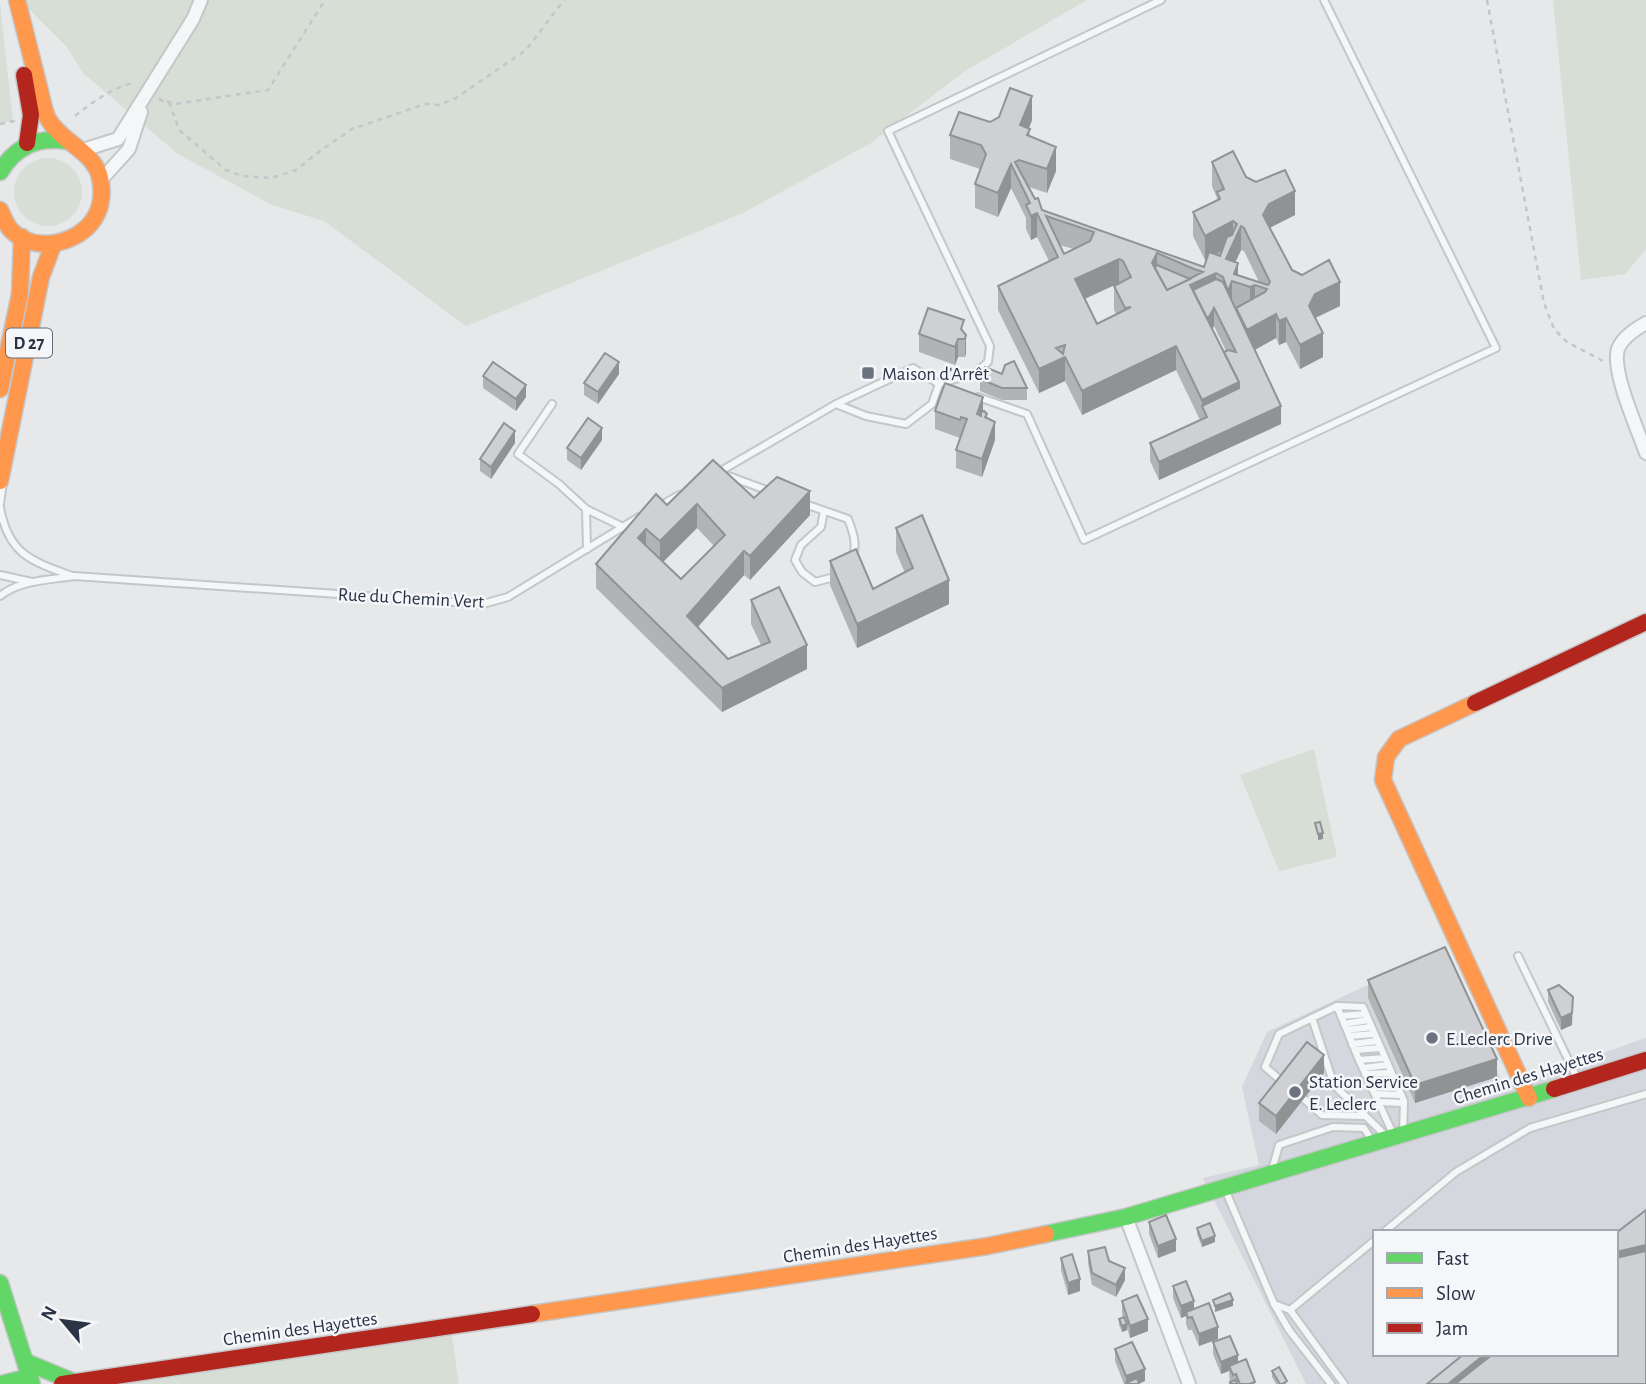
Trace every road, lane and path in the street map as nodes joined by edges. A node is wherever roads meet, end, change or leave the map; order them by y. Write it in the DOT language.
graph roads {
  1 [pos="8,0"];
  2 [pos="17,0"];
  3 [pos="201,0"];
  4 [pos="325,0"];
  5 [pos="564,0"];
  6 [pos="1161,0"];
  7 [pos="1324,0"];
  8 [pos="1487,0"];
  9 [pos="148,93"];
  10 [pos="75,116"];
  11 [pos="22,120"];
  12 [pos="0,124"];
  13 [pos="67,141"];
  14 [pos="27,143"];
  15 [pos="83,150"];
  16 [pos="0,172"];
  17 [pos="101,180"];
  18 [pos="0,210"];
  19 [pos="22,237"];
  20 [pos="53,245"];
  21 [pos="1646,323"];
  22 [pos="1617,369"];
  23 [pos="939,384"];
  24 [pos="952,388"];
  25 [pos="0,389"];
  26 [pos="964,392"];
  27 [pos="552,404"];
  28 [pos="836,404"];
  29 [pos="9,444"];
  30 [pos="1646,453"];
  31 [pos="718,472"];
  32 [pos="706,479"];
  33 [pos="0,481"];
  34 [pos="771,492"];
  35 [pos="683,493"];
  36 [pos="797,501"];
  37 [pos="0,505"];
  38 [pos="586,509"];
  39 [pos="824,510"];
  40 [pos="623,527"];
  41 [pos="587,549"];
  42 [pos="849,567"];
  43 [pos="841,573"];
  44 [pos="0,575"];
  45 [pos="74,576"];
  46 [pos="33,582"];
  47 [pos="0,596"];
  48 [pos="1646,622"];
  49 [pos="1518,956"];
  50 [pos="1337,1006"];
  51 [pos="1341,1016"];
  52 [pos="1312,1018"];
  53 [pos="1373,1031"];
  54 [pos="1349,1037"];
  55 [pos="1385,1058"];
  56 [pos="1359,1059"];
  57 [pos="1646,1060"];
  58 [pos="1388,1065"];
  59 [pos="1393,1076"];
  60 [pos="1369,1081"];
  61 [pos="1579,1082"];
  62 [pos="1287,1085"];
  63 [pos="1399,1091"];
  64 [pos="1646,1094"];
  65 [pos="1529,1098"];
  66 [pos="1304,1099"];
  67 [pos="1378,1102"];
  68 [pos="1404,1103"];
  69 [pos="1364,1116"];
  70 [pos="1390,1138"];
  71 [pos="1272,1172"];
  72 [pos="1224,1186"];
  73 [pos="1126,1217"];
  74 [pos="1386,1230"];
  75 [pos="1373,1242"];
  76 [pos="0,1283"];
  77 [pos="1274,1304"];
  78 [pos="1290,1310"];
  79 [pos="26,1362"];
  80 [pos="1,1383"];
  81 [pos="69,1383"];
  82 [pos="27,1384"];
  83 [pos="32,1384"];
  84 [pos="1189,1384"];
  85 [pos="1331,1384"];
  86 [pos="1344,1384"];
  1 -- 14 [label="street"];
  2 -- 13 [label="street"];
  3 -- 9 [label="street"];
  4 -- 9 [label="path"];
  5 -- 9 [label="path"];
  6 -- 23 [label="lane"];
  7 -- 26 [label="lane"];
  8 -- 22 [label="path"];
  9 -- 10 [label="path"];
  9 -- 15 [label="street"];
  9 -- 17 [label="street"];
  11 -- 12 [label="path"];
  13 -- 14 [label="street"];
  13 -- 15 [label="street"];
  14 -- 16 [label="street"];
  15 -- 17 [label="street"];
  17 -- 20 [label="street"];
  18 -- 19 [label="street"];
  19 -- 20 [label="street"];
  19 -- 25 [label="street, D 27"];
  20 -- 29 [label="street, D 27"];
  21 -- 22 [label="street"];
  22 -- 30 [label="street"];
  23 -- 24 [label="lane"];
  23 -- 28 [label="lane"];
  23 -- 28 [label="lane"];
  27 -- 38 [label="lane"];
  28 -- 31 [label="lane"];
  29 -- 33 [label="street, D 27"];
  29 -- 37 [label="lane"];
  31 -- 32 [label="lane"];
  31 -- 34 [label="lane"];
  35 -- 40 [label="lane, Rue du Chemin Vert"];
  36 -- 39 [label="lane"];
  37 -- 45 [label="lane"];
  38 -- 40 [label="lane"];
  38 -- 41 [label="lane"];
  39 -- 42 [label="lane"];
  39 -- 43 [label="lane"];
  40 -- 41 [label="lane, Rue du Chemin Vert"];
  41 -- 45 [label="lane, Rue du Chemin Vert"];
  44 -- 46 [label="lane"];
  45 -- 46 [label="lane"];
  46 -- 47 [label="lane"];
  48 -- 65 [label="street"];
  49 -- 61 [label="lane"];
  50 -- 51 [label="lane"];
  50 -- 52 [label="lane"];
  50 -- 53 [label="lane"];
  51 -- 53 [label="lane"];
  51 -- 54 [label="lane"];
  52 -- 62 [label="lane"];
  52 -- 69 [label="lane"];
  53 -- 54 [label="lane"];
  53 -- 54 [label="lane"];
  53 -- 54 [label="lane"];
  53 -- 55 [label="lane"];
  54 -- 56 [label="lane"];
  55 -- 56 [label="lane"];
  55 -- 58 [label="lane"];
  56 -- 60 [label="lane"];
  57 -- 61 [label="street, Chemin des Hayettes"];
  58 -- 59 [label="lane"];
  58 -- 60 [label="lane"];
  59 -- 60 [label="lane"];
  59 -- 63 [label="lane"];
  60 -- 63 [label="lane"];
  60 -- 67 [label="lane"];
  61 -- 65 [label="street, Chemin des Hayettes"];
  63 -- 68 [label="lane"];
  64 -- 74 [label="lane"];
  65 -- 70 [label="street, Chemin des Hayettes"];
  66 -- 69 [label="lane"];
  67 -- 68 [label="lane"];
  67 -- 70 [label="lane"];
  68 -- 70 [label="lane"];
  69 -- 70 [label="lane"];
  70 -- 71 [label="street, Chemin des Hayettes"];
  70 -- 71 [label="lane"];
  71 -- 72 [label="street, Chemin des Hayettes"];
  72 -- 73 [label="street, Chemin des Hayettes"];
  72 -- 77 [label="lane"];
  73 -- 81 [label="street, Chemin des Hayettes"];
  73 -- 84 [label="street"];
  75 -- 78 [label="lane"];
  76 -- 79 [label="street"];
  77 -- 78 [label="lane"];
  77 -- 85 [label="lane"];
  78 -- 86 [label="lane"];
  79 -- 81 [label="street"];
  79 -- 83 [label="street"];
  80 -- 82 [label="street"];
}
